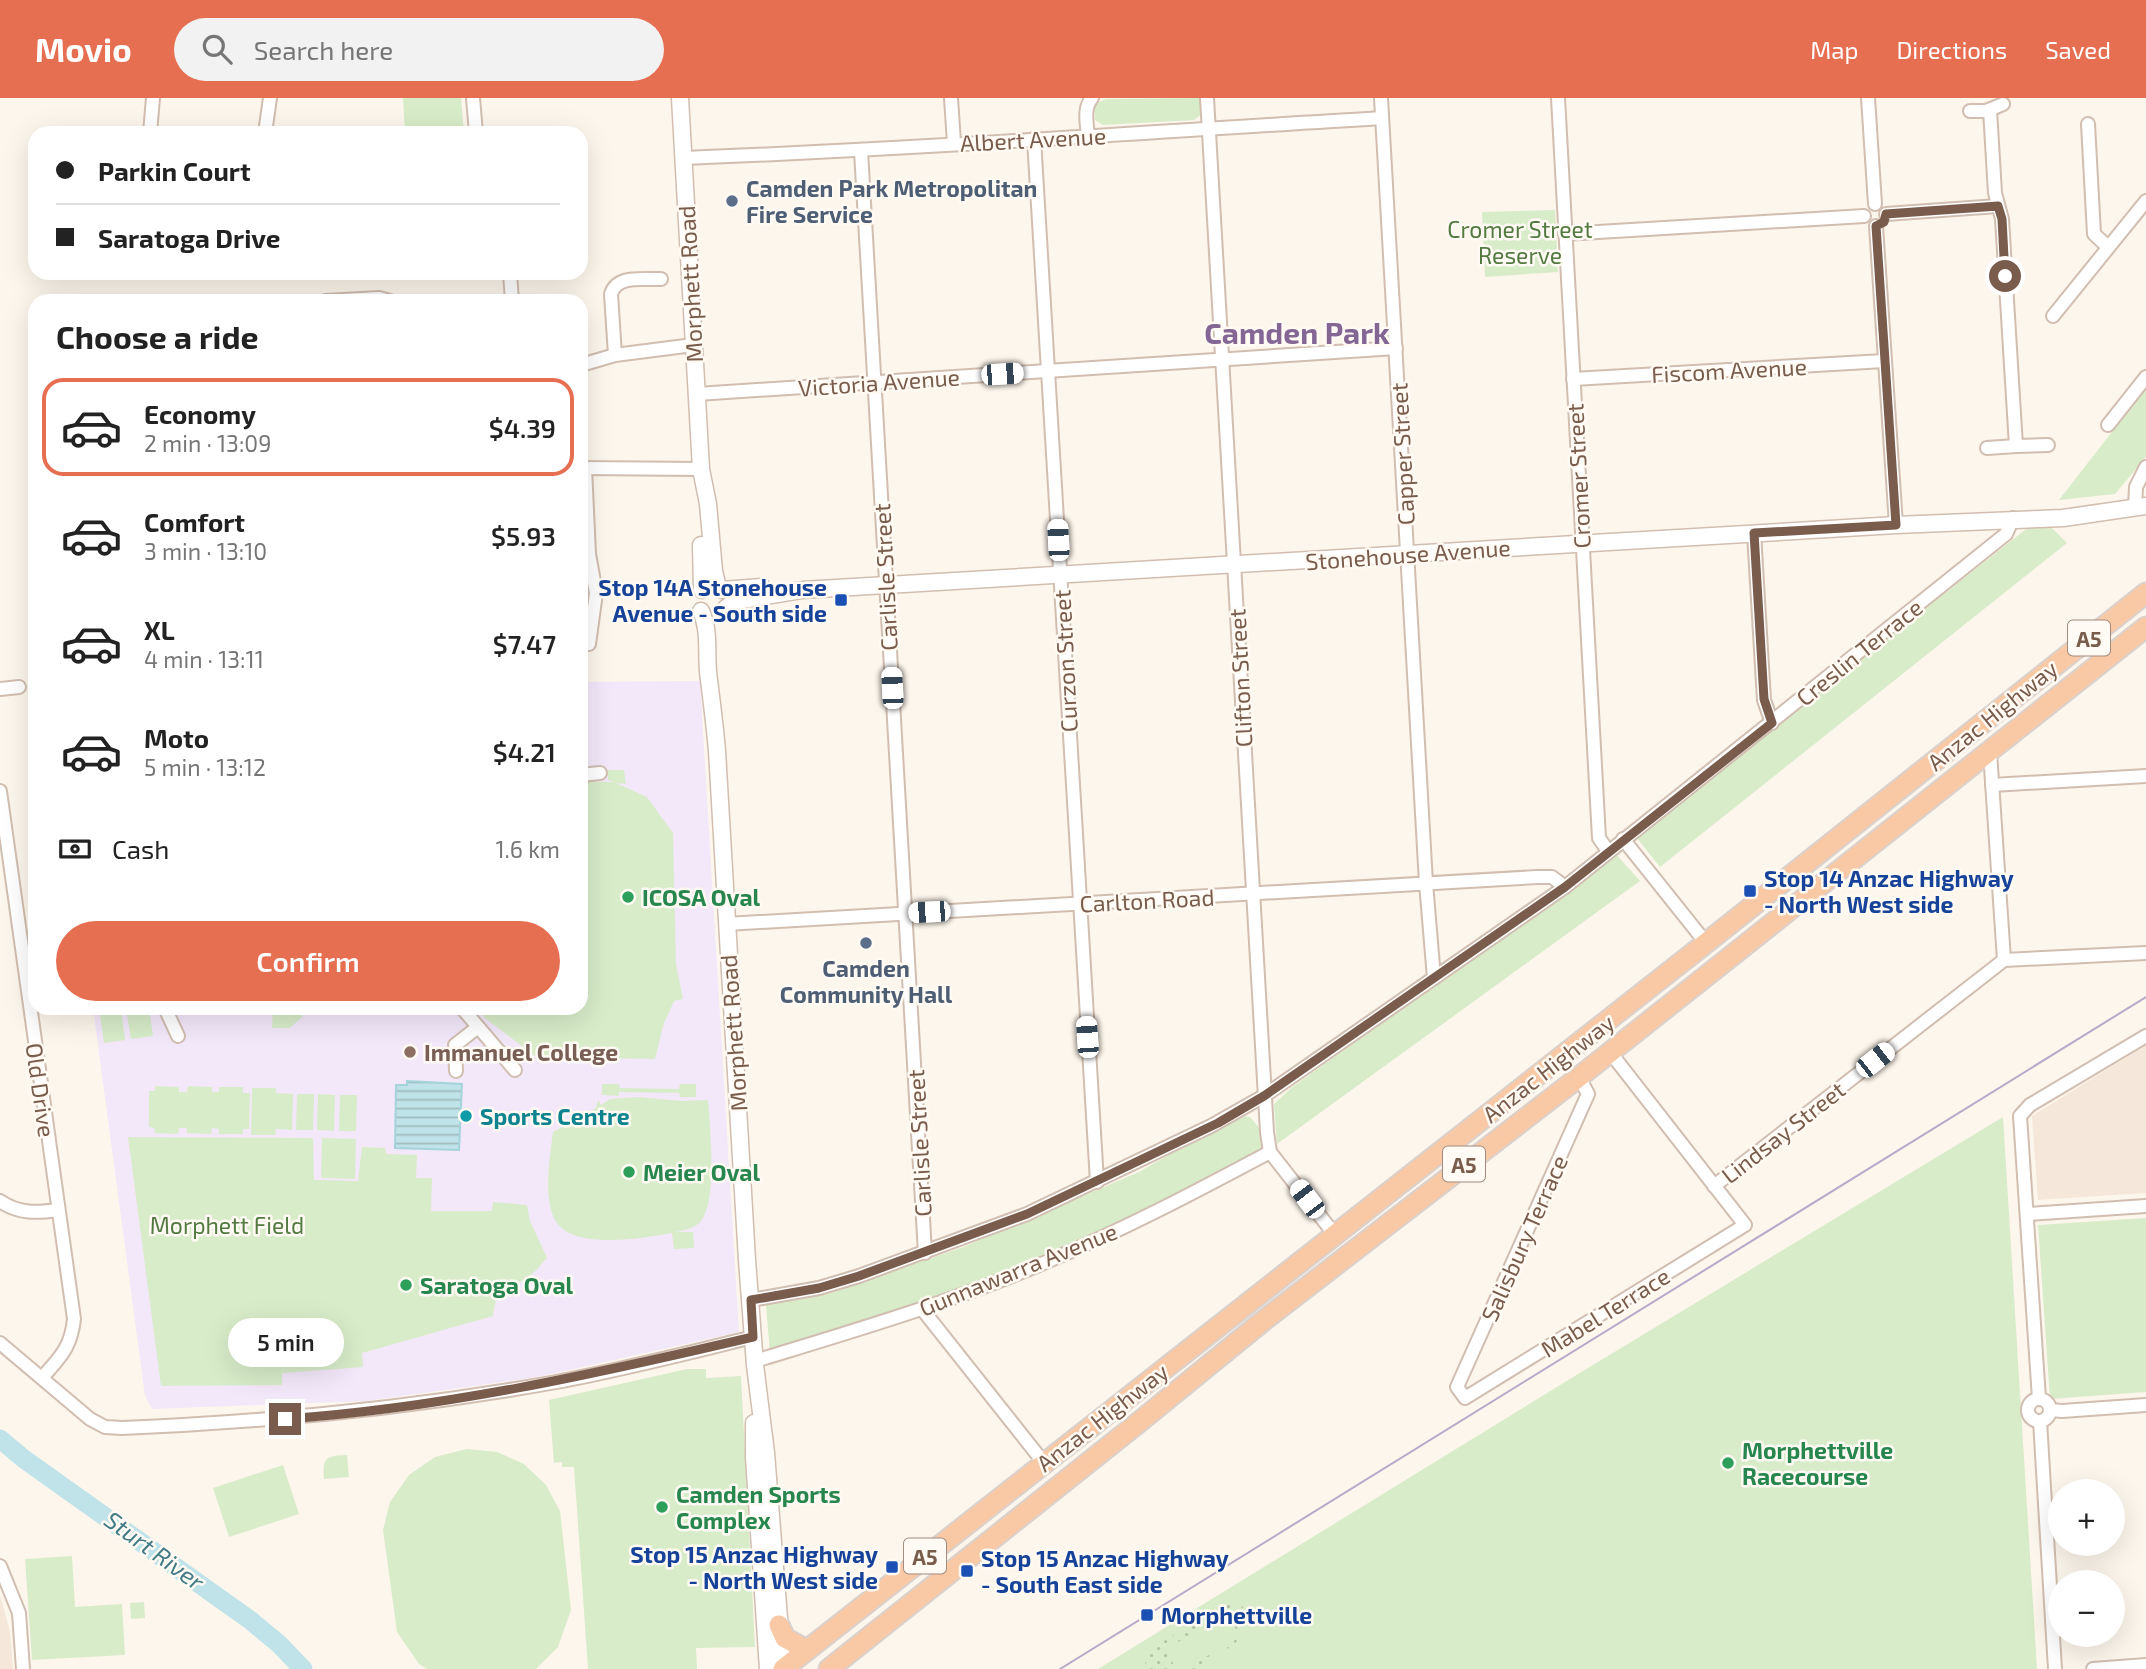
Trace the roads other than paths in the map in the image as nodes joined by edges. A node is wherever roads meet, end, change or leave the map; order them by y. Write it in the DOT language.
graph roads {
  1 [pos="153,98"];
  2 [pos="270,98"];
  3 [pos="473,98"];
  4 [pos="680,98"];
  5 [pos="951,98"];
  6 [pos="1092,98"];
  7 [pos="1207,98"];
  8 [pos="1381,98"];
  9 [pos="1558,98"];
  10 [pos="1868,98"];
  11 [pos="2003,104"];
  12 [pos="1990,110"];
  13 [pos="1970,111"];
  14 [pos="1382,118"];
  15 [pos="2088,124"];
  16 [pos="151,126"];
  17 [pos="266,126"];
  18 [pos="475,126"];
  19 [pos="1209,129"];
  20 [pos="1088,136"];
  21 [pos="1034,139"];
  22 [pos="954,143"];
  23 [pos="861,151"];
  24 [pos="684,158"];
  25 [pos="2146,201"];
  26 [pos="1875,204"];
  27 [pos="1998,206"];
  28 [pos="1886,214"];
  29 [pos="1864,216"];
  30 [pos="1876,226"];
  31 [pos="1565,234"];
  32 [pos="2108,247"];
  33 [pos="661,279"];
  34 [pos="2053,316"];
  35 [pos="693,345"];
  36 [pos="1396,348"];
  37 [pos="615,355"];
  38 [pos="1221,360"];
  39 [pos="1884,361"];
  40 [pos="588,363"];
  41 [pos="1049,371"];
  42 [pos="2146,377"];
  43 [pos="1573,379"];
  44 [pos="874,383"];
  45 [pos="697,394"];
  46 [pos="2108,425"];
  47 [pos="2048,445"];
  48 [pos="2016,446"];
  49 [pos="1987,448"];
  50 [pos="2146,467"];
  51 [pos="588,468"];
  52 [pos="701,469"];
  53 [pos="2140,502"];
  54 [pos="2013,518"];
  55 [pos="1896,525"];
  56 [pos="1754,533"];
  57 [pos="588,540"];
  58 [pos="1582,543"];
  59 [pos="1408,554"];
  60 [pos="1234,565"];
  61 [pos="1060,575"];
  62 [pos="886,586"];
  63 [pos="714,589"];
  64 [pos="803,590"];
  65 [pos="2146,593"];
  66 [pos="701,611"];
  67 [pos="723,611"];
  68 [pos="2146,627"];
  69 [pos="589,644"];
  70 [pos="2033,683"];
  71 [pos="19,687"];
  72 [pos="0,689"];
  73 [pos="713,700"];
  74 [pos="2004,706"];
  75 [pos="2044,709"];
  76 [pos="1772,723"];
  77 [pos="1990,752"];
  78 [pos="600,773"];
  79 [pos="588,774"];
  80 [pos="2146,776"];
  81 [pos="1992,785"];
  82 [pos="0,791"];
  83 [pos="1623,839"];
  84 [pos="1608,851"];
  85 [pos="6,875"];
  86 [pos="1426,883"];
  87 [pos="1565,887"];
  88 [pos="1253,894"];
  89 [pos="1079,904"];
  90 [pos="905,913"];
  91 [pos="726,924"];
  92 [pos="1706,943"];
  93 [pos="2146,953"];
  94 [pos="2004,960"];
  95 [pos="1434,978"];
  96 [pos="1655,984"];
  97 [pos="1676,999"];
  98 [pos="1625,1007"];
  99 [pos="168,1015"];
  100 [pos="468,1015"];
  101 [pos="1655,1016"];
  102 [pos="478,1027"];
  103 [pos="178,1036"];
  104 [pos="2146,1036"];
  105 [pos="1610,1052"];
  106 [pos="515,1070"];
  107 [pos="456,1071"];
  108 [pos="1578,1077"];
  109 [pos="1264,1096"];
  110 [pos="1270,1152"];
  111 [pos="1411,1175"];
  112 [pos="1097,1182"];
  113 [pos="1714,1186"];
  114 [pos="1434,1187"];
  115 [pos="1380,1200"];
  116 [pos="0,1201"];
  117 [pos="1413,1203"];
  118 [pos="2146,1206"];
  119 [pos="58,1210"];
  120 [pos="2027,1214"];
  121 [pos="1335,1235"];
  122 [pos="925,1253"];
  123 [pos="751,1300"];
  124 [pos="922,1309"];
  125 [pos="753,1337"];
  126 [pos="0,1343"];
  127 [pos="755,1363"];
  128 [pos="41,1378"];
  129 [pos="1128,1397"];
  130 [pos="1465,1398"];
  131 [pos="2039,1399"];
  132 [pos="1162,1404"];
  133 [pos="2146,1405"];
  134 [pos="2050,1410"];
  135 [pos="2040,1421"];
  136 [pos="1084,1431"];
  137 [pos="1118,1439"];
  138 [pos="1044,1463"];
  139 [pos="0,1566"];
  140 [pos="779,1625"];
  141 [pos="807,1650"];
  142 [pos="2146,1665"];
  143 [pos="23,1669"];
  144 [pos="768,1669"];
  145 [pos="783,1669"];
  146 [pos="828,1669"];
  147 [pos="2056,1669"];
  148 [pos="2093,1669"];
  1 -- 16 [label="street"];
  2 -- 17 [label="street"];
  3 -- 18 [label="street"];
  4 -- 24 [label="street, Morphett Road"];
  5 -- 22 [label="street"];
  6 -- 20 [label="street"];
  7 -- 19 [label="street, Clifton Street"];
  8 -- 14 [label="street, Capper Street"];
  9 -- 31 [label="street, Cromer Street"];
  10 -- 26 [label="street"];
  11 -- 12 [label="street"];
  12 -- 13 [label="street"];
  12 -- 27 [label="street"];
  14 -- 19 [label="street, Albert Avenue"];
  14 -- 36 [label="street, Capper Street"];
  15 -- 32 [label="street"];
  19 -- 20 [label="street, Albert Avenue"];
  19 -- 38 [label="street, Clifton Street"];
  20 -- 21 [label="street, Albert Avenue"];
  21 -- 22 [label="street, Albert Avenue"];
  21 -- 41 [label="street, Curzon Street"];
  22 -- 23 [label="street, Albert Avenue"];
  23 -- 24 [label="street, Albert Avenue"];
  23 -- 44 [label="street, Carlisle Street"];
  24 -- 35 [label="street, Morphett Road"];
  25 -- 32 [label="street"];
  26 -- 28 [label="street"];
  26 -- 29 [label="street"];
  27 -- 28 [label="street"];
  27 -- 48 [label="street"];
  28 -- 30 [label="street"];
  29 -- 30 [label="street"];
  29 -- 31 [label="street"];
  30 -- 39 [label="street"];
  31 -- 43 [label="street, Cromer Street"];
  32 -- 34 [label="street"];
  33 -- 37 [label="street"];
  35 -- 37 [label="street"];
  35 -- 45 [label="street, Morphett Road"];
  36 -- 38 [label="street, Victoria Avenue"];
  36 -- 59 [label="street, Capper Street"];
  37 -- 40 [label="street"];
  38 -- 41 [label="street, Victoria Avenue"];
  38 -- 60 [label="street, Clifton Street"];
  39 -- 43 [label="street, Fiscom Avenue"];
  39 -- 55 [label="street"];
  41 -- 44 [label="street, Victoria Avenue"];
  41 -- 61 [label="street, Curzon Street"];
  42 -- 46 [label="street"];
  43 -- 58 [label="street, Cromer Street"];
  44 -- 45 [label="street, Victoria Avenue"];
  44 -- 62 [label="street, Carlisle Street"];
  45 -- 52 [label="street, Morphett Road"];
  47 -- 48 [label="street"];
  48 -- 49 [label="street"];
  50 -- 53 [label="street"];
  51 -- 52 [label="street"];
  52 -- 63 [label="street, Morphett Road"];
  53 -- 54 [label="street, Stonehouse Avenue"];
  54 -- 55 [label="street, Stonehouse Avenue"];
  54 -- 76 [label="street, Creslin Terrace"];
  55 -- 56 [label="street, Stonehouse Avenue"];
  56 -- 58 [label="street, Stonehouse Avenue"];
  56 -- 76 [label="street"];
  57 -- 69 [label="street"];
  58 -- 59 [label="street, Stonehouse Avenue"];
  58 -- 84 [label="street, Cromer Street"];
  59 -- 60 [label="street, Stonehouse Avenue"];
  59 -- 86 [label="street, Capper Street"];
  60 -- 61 [label="street, Stonehouse Avenue"];
  60 -- 88 [label="street, Clifton Street"];
  61 -- 62 [label="street, Stonehouse Avenue"];
  61 -- 89 [label="street, Curzon Street"];
  62 -- 64 [label="street, Stonehouse Avenue"];
  62 -- 90 [label="street, Carlisle Street"];
  63 -- 64 [label="street, Stonehouse Avenue"];
  63 -- 66 [label="street"];
  63 -- 67 [label="street"];
  64 -- 67 [label="street, Stonehouse Avenue"];
  65 -- 70 [label="highway, Anzac Highway / A5"];
  66 -- 67 [label="street"];
  66 -- 73 [label="street, Morphett Road"];
  67 -- 73 [label="street, Morphett Road"];
  68 -- 75 [label="highway, Anzac Highway / A5"];
  70 -- 74 [label="highway, Anzac Highway / A5"];
  70 -- 75 [label="highway"];
  71 -- 72 [label="street"];
  73 -- 91 [label="street, Morphett Road"];
  74 -- 75 [label="highway"];
  74 -- 92 [label="highway, Anzac Highway / A5"];
  75 -- 77 [label="highway, Anzac Highway / A5"];
  76 -- 83 [label="street, Creslin Terrace"];
  77 -- 81 [label="street"];
  77 -- 97 [label="highway, Anzac Highway / A5"];
  78 -- 79 [label="street"];
  80 -- 81 [label="street"];
  81 -- 94 [label="street"];
  82 -- 85 [label="street, Old Drive"];
  83 -- 84 [label="street, Creslin Terrace"];
  83 -- 92 [label="street"];
  84 -- 87 [label="street, Creslin Terrace"];
  85 -- 119 [label="street, Old Drive"];
  86 -- 87 [label="street, Carlton Road"];
  86 -- 88 [label="street, Carlton Road"];
  86 -- 95 [label="street, Capper Street"];
  87 -- 95 [label="street, Creslin Terrace"];
  88 -- 89 [label="street, Carlton Road"];
  88 -- 109 [label="street, Clifton Street"];
  89 -- 90 [label="street, Carlton Road"];
  89 -- 112 [label="street, Curzon Street"];
  90 -- 91 [label="street, Carlton Road"];
  90 -- 122 [label="street, Carlisle Street"];
  91 -- 123 [label="street, Morphett Road"];
  92 -- 96 [label="highway, Anzac Highway / A5"];
  93 -- 94 [label="street"];
  94 -- 113 [label="street, Lindsay Street"];
  95 -- 109 [label="street, Creslin Terrace"];
  96 -- 97 [label="highway"];
  96 -- 98 [label="highway, Anzac Highway / A5"];
  97 -- 101 [label="highway, Anzac Highway / A5"];
  98 -- 101 [label="highway"];
  98 -- 111 [label="highway, Anzac Highway / A5"];
  99 -- 103 [label="street"];
  100 -- 102 [label="street"];
  101 -- 105 [label="highway, Anzac Highway / A5"];
  102 -- 106 [label="street"];
  102 -- 107 [label="street"];
  104 -- 120 [label="street"];
  105 -- 108 [label="highway, Anzac Highway / A5"];
  105 -- 113 [label="street"];
  108 -- 114 [label="highway, Anzac Highway / A5"];
  108 -- 130 [label="street, Salisbury Terrace"];
  109 -- 110 [label="street, Clifton Street"];
  109 -- 112 [label="street, Creslin Terrace"];
  110 -- 121 [label="street"];
  110 -- 124 [label="street, Gunnawarra Avenue"];
  111 -- 114 [label="highway"];
  111 -- 115 [label="highway, Anzac Highway / A5"];
  112 -- 122 [label="street, Creslin Terrace"];
  113 -- 130 [label="street, Mabel Terrace"];
  114 -- 117 [label="highway, Anzac Highway / A5"];
  115 -- 117 [label="highway"];
  115 -- 121 [label="highway, Anzac Highway / A5"];
  116 -- 119 [label="street"];
  117 -- 132 [label="highway, Anzac Highway / A5"];
  118 -- 120 [label="street"];
  119 -- 128 [label="street, Old Drive"];
  120 -- 131 [label="street"];
  121 -- 129 [label="highway, Anzac Highway / A5"];
  122 -- 123 [label="street, Creslin Terrace"];
  123 -- 125 [label="street, Morphett Road"];
  124 -- 127 [label="street, Gunnawarra Avenue"];
  124 -- 138 [label="street"];
  125 -- 127 [label="street, Morphett Road"];
  125 -- 128 [label="street"];
  126 -- 128 [label="street"];
  127 -- 140 [label="street, Morphett Road"];
  127 -- 144 [label="street, Morphett Road"];
  129 -- 132 [label="highway"];
  129 -- 136 [label="highway, Anzac Highway / A5"];
  131 -- 134 [label="street"];
  131 -- 135 [label="street"];
  132 -- 137 [label="highway, Anzac Highway / A5"];
  133 -- 134 [label="street"];
  134 -- 135 [label="street"];
  135 -- 147 [label="street"];
  136 -- 137 [label="highway"];
  136 -- 138 [label="highway, Anzac Highway / A5"];
  137 -- 146 [label="highway, Anzac Highway / A5"];
  138 -- 141 [label="highway, Anzac Highway / A5"];
  139 -- 143 [label="street"];
  140 -- 141 [label="highway"];
  140 -- 145 [label="street, Morphett Road"];
  141 -- 145 [label="highway, Anzac Highway / A5"];
  142 -- 148 [label="street"];
}
